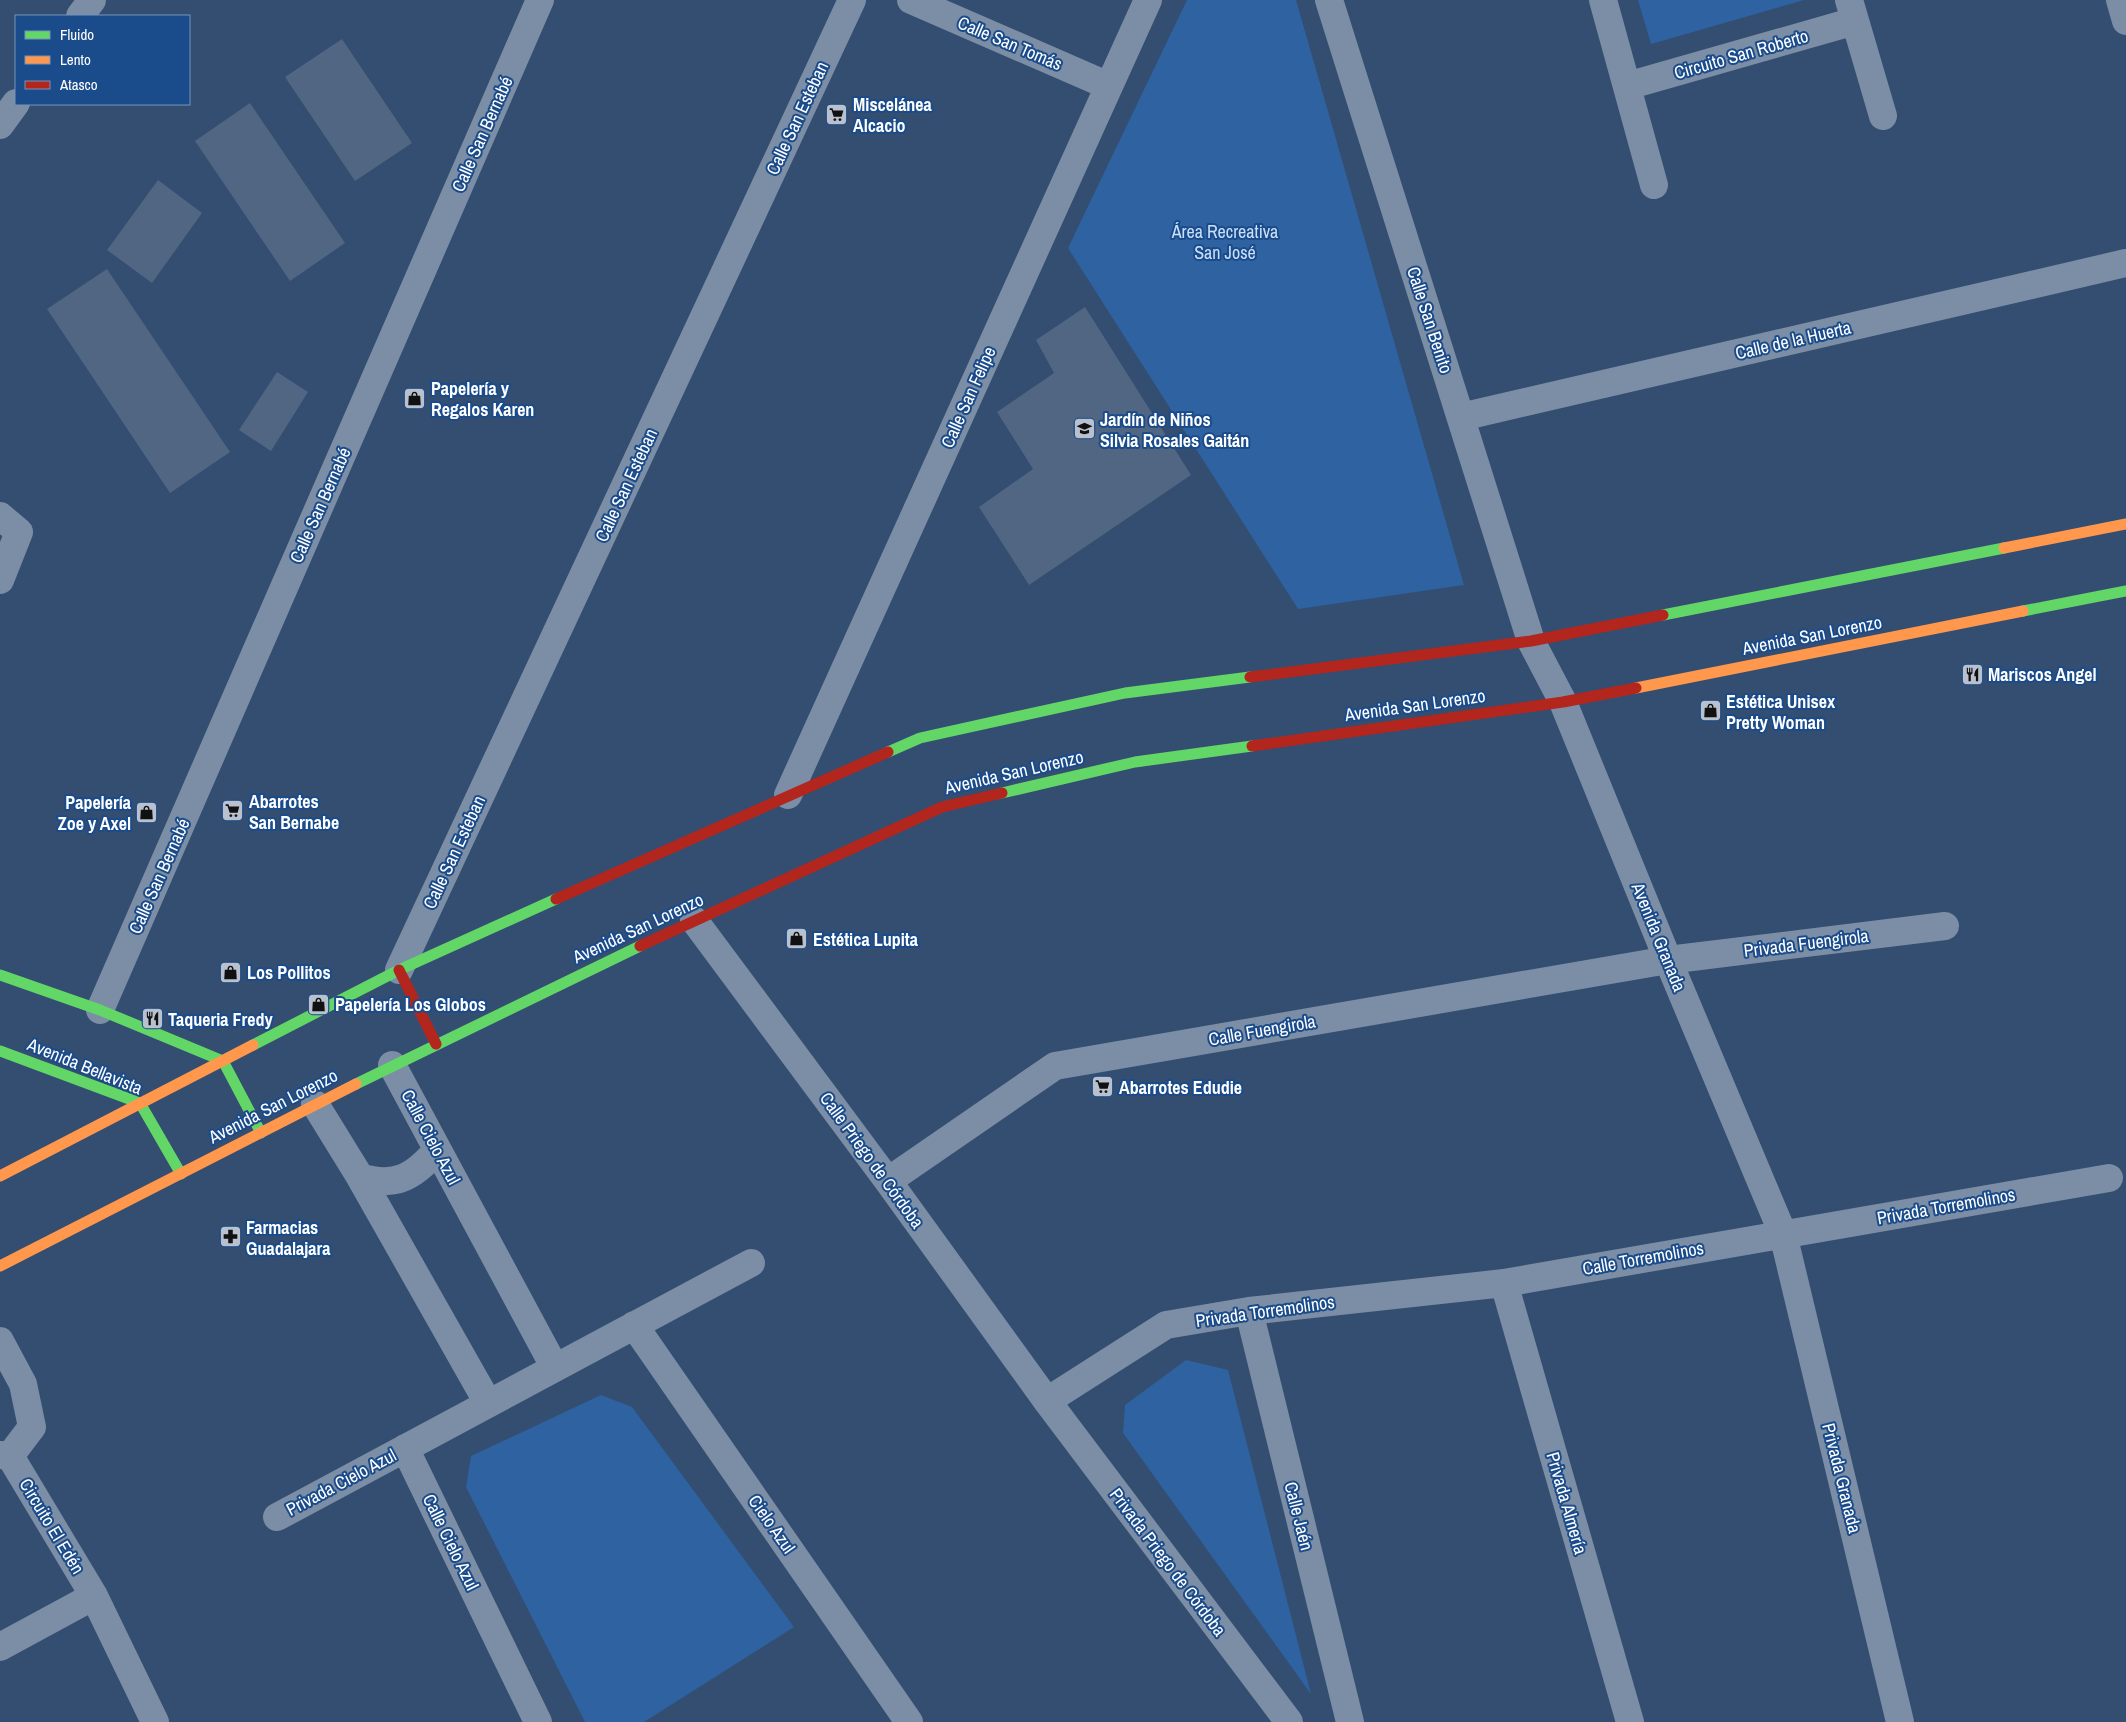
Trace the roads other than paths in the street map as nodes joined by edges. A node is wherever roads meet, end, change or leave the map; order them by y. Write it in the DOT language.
graph roads {
  1 [pos="92,0"];
  2 [pos="540,0"];
  3 [pos="852,0"];
  4 [pos="911,0"];
  5 [pos="1148,0"];
  6 [pos="1329,0"];
  7 [pos="1603,0"];
  8 [pos="2120,0"];
  9 [pos="1852,10"];
  10 [pos="81,15"];
  11 [pos="2126,21"];
  12 [pos="1109,86"];
  13 [pos="1627,86"];
  14 [pos="15,104"];
  15 [pos="1883,116"];
  16 [pos="0,125"];
  17 [pos="1654,184"];
  18 [pos="2126,263"];
  19 [pos="1461,417"];
  20 [pos="0,516"];
  21 [pos="2126,524"];
  22 [pos="0,580"];
  23 [pos="2126,591"];
  24 [pos="1531,641"];
  25 [pos="1563,702"];
  26 [pos="788,795"];
  27 [pos="694,920"];
  28 [pos="1945,926"];
  29 [pos="1668,960"];
  30 [pos="399,970"];
  31 [pos="0,975"];
  32 [pos="100,1010"];
  33 [pos="436,1044"];
  34 [pos="0,1051"];
  35 [pos="223,1061"];
  36 [pos="392,1066"];
  37 [pos="140,1103"];
  38 [pos="315,1104"];
  39 [pos="262,1132"];
  40 [pos="437,1150"];
  41 [pos="181,1174"];
  42 [pos="0,1176"];
  43 [pos="360,1178"];
  44 [pos="2109,1178"];
  45 [pos="888,1181"];
  46 [pos="1783,1234"];
  47 [pos="751,1263"];
  48 [pos="0,1266"];
  49 [pos="1504,1283"];
  50 [pos="1248,1311"];
  51 [pos="634,1326"];
  52 [pos="0,1341"];
  53 [pos="556,1368"];
  54 [pos="1047,1401"];
  55 [pos="488,1403"];
  56 [pos="405,1448"];
  57 [pos="5,1455"];
  58 [pos="277,1517"];
  59 [pos="94,1596"];
  60 [pos="0,1647"];
  61 [pos="155,1722"];
  62 [pos="538,1722"];
  63 [pos="909,1722"];
  64 [pos="1289,1722"];
  65 [pos="1350,1722"];
  66 [pos="1630,1722"];
  67 [pos="1900,1722"];
  1 -- 10 [label="street"];
  2 -- 32 [label="street, Calle San Bernabé"];
  3 -- 30 [label="street, Calle San Esteban"];
  4 -- 12 [label="street, Calle San Tomás"];
  5 -- 12 [label="street, Calle San Felipe"];
  6 -- 19 [label="street, Calle San Benito"];
  7 -- 13 [label="street"];
  8 -- 11 [label="street"];
  9 -- 13 [label="street, Circuito San Roberto"];
  9 -- 15 [label="street, Circuito San Roberto"];
  12 -- 26 [label="street, Calle San Felipe"];
  13 -- 17 [label="street"];
  14 -- 16 [label="street"];
  18 -- 19 [label="street, Calle de la Huerta"];
  19 -- 24 [label="street, Calle San Benito"];
  20 -- 22 [label="street"];
  21 -- 24 [label="street"];
  23 -- 25 [label="street, Avenida San Lorenzo"];
  24 -- 25 [label="street, Avenida Granada"];
  24 -- 26 [label="street"];
  25 -- 27 [label="street, Avenida San Lorenzo"];
  25 -- 29 [label="street, Avenida Granada"];
  26 -- 30 [label="street"];
  27 -- 33 [label="street, Avenida San Lorenzo"];
  27 -- 45 [label="street, Calle Priego de Córdoba"];
  28 -- 29 [label="street, Privada Fuengirola"];
  29 -- 45 [label="street, Calle Fuengirola"];
  29 -- 46 [label="street, Avenida Granada"];
  30 -- 33 [label="street"];
  30 -- 35 [label="street"];
  31 -- 32 [label="street"];
  32 -- 35 [label="street"];
  33 -- 36 [label="street, Avenida San Lorenzo"];
  34 -- 37 [label="street, Avenida Bellavista"];
  35 -- 37 [label="street"];
  35 -- 39 [label="street"];
  36 -- 38 [label="street, Avenida San Lorenzo"];
  36 -- 40 [label="street, Calle Cielo Azul"];
  37 -- 41 [label="street, Avenida Bellavista"];
  37 -- 42 [label="street"];
  38 -- 39 [label="street, Avenida San Lorenzo"];
  38 -- 43 [label="street"];
  39 -- 41 [label="street, Avenida San Lorenzo"];
  40 -- 43 [label="street"];
  40 -- 53 [label="street, Calle Cielo Azul"];
  41 -- 48 [label="street, Avenida San Lorenzo"];
  43 -- 55 [label="street"];
  44 -- 46 [label="street, Privada Torremolinos"];
  45 -- 54 [label="street, Calle Priego de Córdoba"];
  46 -- 49 [label="street, Calle Torremolinos"];
  46 -- 67 [label="street, Privada Granada"];
  47 -- 51 [label="street"];
  49 -- 50 [label="street, Privada Torremolinos"];
  49 -- 66 [label="street, Privada Almería"];
  50 -- 54 [label="street, Privada Torremolinos"];
  50 -- 65 [label="street, Calle Jaén"];
  51 -- 53 [label="street"];
  51 -- 63 [label="street, Cielo Azul"];
  52 -- 57 [label="street, Circuito El Edén"];
  53 -- 55 [label="street"];
  54 -- 64 [label="street, Privada Priego de Córdoba"];
  55 -- 56 [label="street"];
  56 -- 58 [label="street, Privada Cielo Azul"];
  56 -- 62 [label="street, Calle Cielo Azul"];
  57 -- 59 [label="street, Circuito El Edén"];
  59 -- 60 [label="street"];
  59 -- 61 [label="street, Circuito El Edén"];
}
